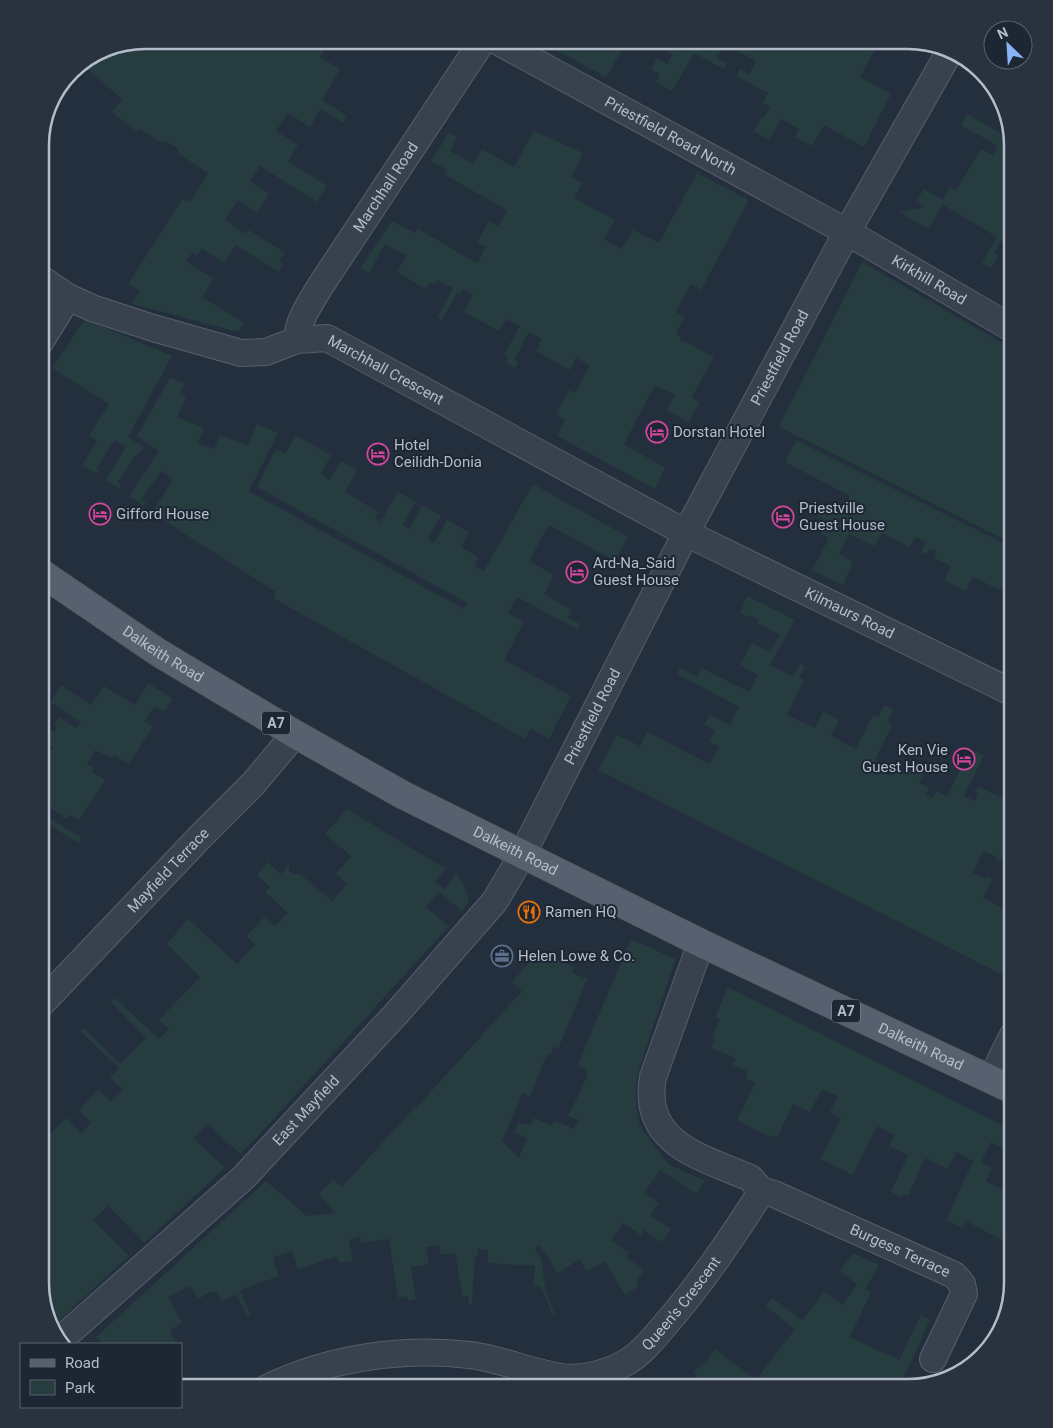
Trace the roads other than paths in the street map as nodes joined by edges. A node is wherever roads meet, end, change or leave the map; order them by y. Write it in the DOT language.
graph roads {
  1 [pos="477,49"];
  2 [pos="511,49"];
  3 [pos="946,57"];
  4 [pos="846,232"];
  5 [pos="49,284"];
  6 [pos="68,298"];
  7 [pos="1004,324"];
  8 [pos="49,328"];
  9 [pos="297,340"];
  10 [pos="686,533"];
  11 [pos="49,582"];
  12 [pos="1004,689"];
  13 [pos="295,734"];
  14 [pos="522,855"];
  15 [pos="701,943"];
  16 [pos="49,995"];
  17 [pos="1002,1085"];
  18 [pos="758,1190"];
  19 [pos="65,1336"];
  20 [pos="933,1359"];
  21 [pos="288,1379"];
  22 [pos="556,1379"];
  23 [pos="577,1379"];
  1 -- 9 [label="street, Marchhall Road"];
  2 -- 4 [label="street, Priestfield Road North"];
  3 -- 4 [label="street, Priestfield Road"];
  4 -- 7 [label="street, Kirkhill Road"];
  4 -- 10 [label="street, Priestfield Road"];
  5 -- 6 [label="street, Marchhall Crescent"];
  6 -- 8 [label="street"];
  6 -- 9 [label="street, Marchhall Crescent"];
  9 -- 10 [label="street, Marchhall Crescent"];
  10 -- 12 [label="street, Kilmaurs Road"];
  10 -- 14 [label="street, Priestfield Road"];
  11 -- 13 [label="main road, Dalkeith Road / A7"];
  13 -- 14 [label="main road, Dalkeith Road / A7"];
  13 -- 16 [label="street, Mayfield Terrace"];
  14 -- 15 [label="main road, Dalkeith Road / A7"];
  14 -- 19 [label="street, East Mayfield"];
  15 -- 17 [label="main road, Dalkeith Road / A7"];
  15 -- 18 [label="street"];
  18 -- 20 [label="street, Burgess Terrace"];
  18 -- 23 [label="street, Queen's Crescent"];
  21 -- 22 [label="street, Queen's Crescent"];
}
